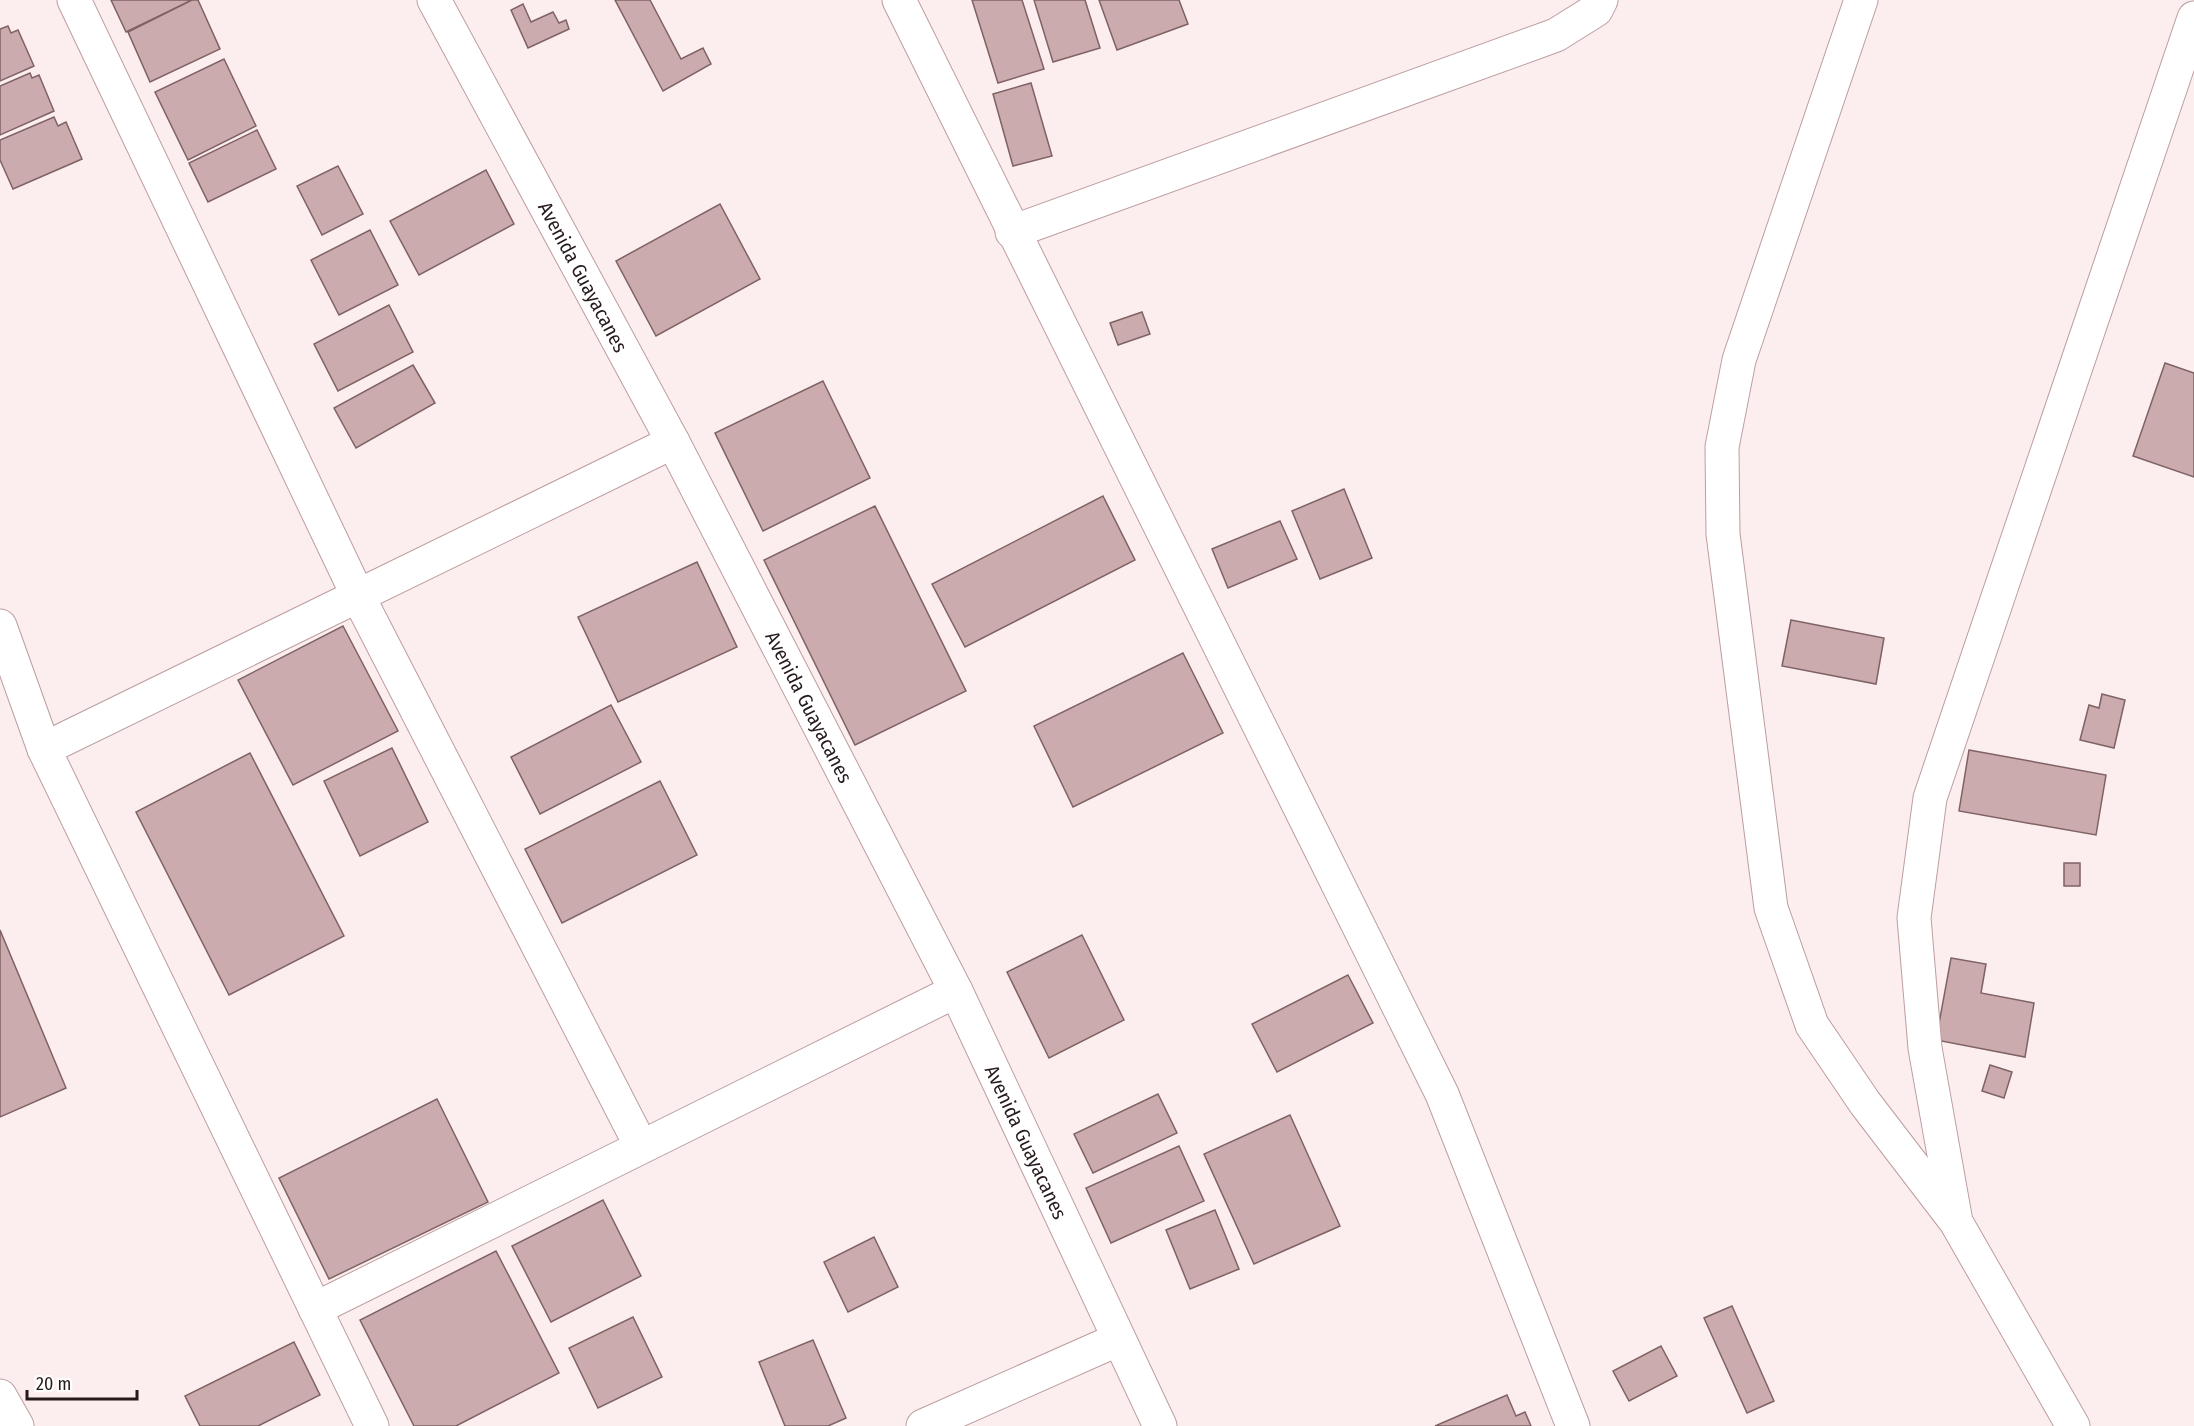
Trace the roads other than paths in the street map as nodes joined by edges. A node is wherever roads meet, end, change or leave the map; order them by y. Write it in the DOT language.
graph roads {
  1 [pos="74,0"];
  2 [pos="434,0"];
  3 [pos="899,0"];
  4 [pos="1601,0"];
  5 [pos="1861,0"];
  6 [pos="2194,18"];
  7 [pos="1012,232"];
  8 [pos="673,442"];
  9 [pos="358,596"];
  10 [pos="0,626"];
  11 [pos="44,748"];
  12 [pos="956,991"];
  13 [pos="641,1146"];
  14 [pos="1956,1222"];
  15 [pos="315,1309"];
  16 [pos="1119,1339"];
  17 [pos="0,1396"];
  18 [pos="17,1426"];
  19 [pos="372,1426"];
  20 [pos="923,1426"];
  21 [pos="1160,1426"];
  22 [pos="1573,1426"];
  23 [pos="2073,1426"];
  1 -- 9 [label="street"];
  2 -- 8 [label="street, Avenida Guayacanes"];
  3 -- 7 [label="street"];
  4 -- 7 [label="street"];
  5 -- 14 [label="street"];
  6 -- 14 [label="street"];
  7 -- 22 [label="street"];
  8 -- 9 [label="street"];
  8 -- 12 [label="street, Avenida Guayacanes"];
  9 -- 11 [label="street"];
  9 -- 13 [label="street"];
  10 -- 11 [label="street"];
  11 -- 15 [label="street"];
  12 -- 13 [label="street"];
  12 -- 16 [label="street, Avenida Guayacanes"];
  13 -- 15 [label="street"];
  14 -- 23 [label="street"];
  15 -- 19 [label="street"];
  16 -- 20 [label="street"];
  16 -- 21 [label="street, Avenida Guayacanes"];
  17 -- 18 [label="street"];
}
